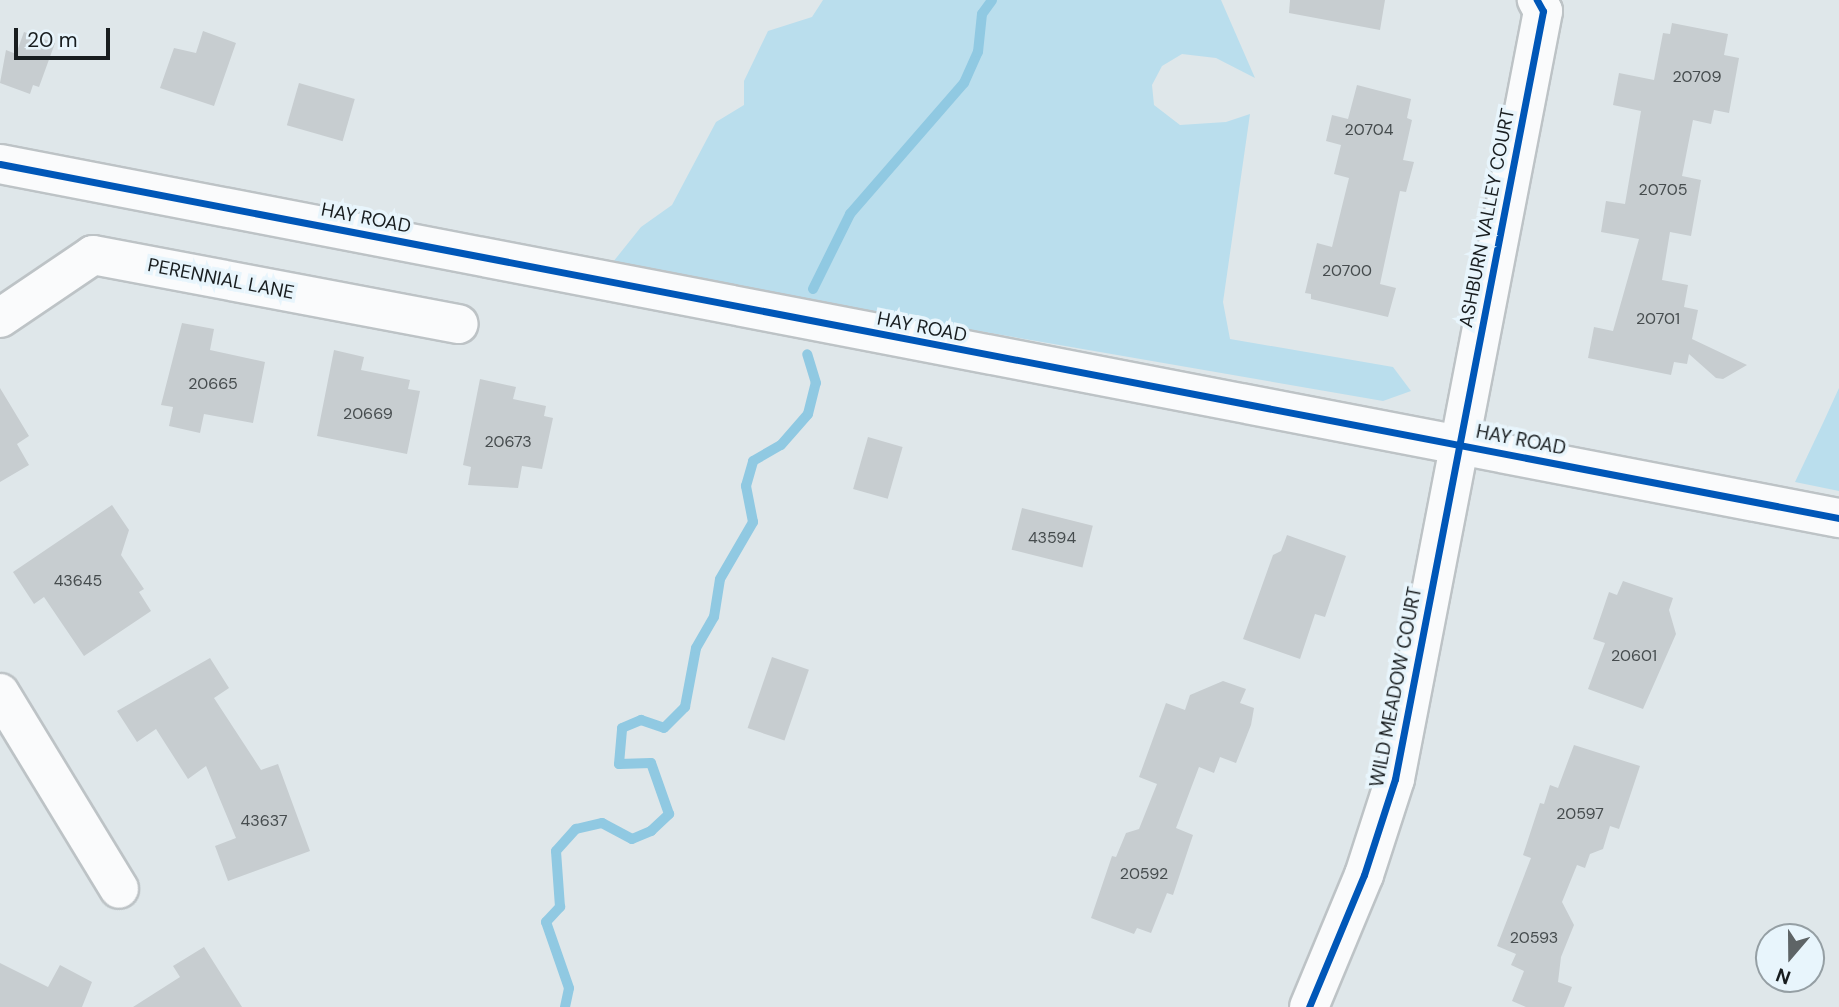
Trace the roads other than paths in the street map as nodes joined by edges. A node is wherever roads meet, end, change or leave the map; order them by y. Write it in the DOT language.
graph roads {
  1 [pos="1537,0"];
  2 [pos="0,164"];
  3 [pos="0,318"];
  4 [pos="459,324"];
  5 [pos="1459,444"];
  6 [pos="1839,518"];
  7 [pos="0,693"];
  8 [pos="119,889"];
  9 [pos="1309,1007"];
  1 -- 5 [label="street, ASHBURN VALLEY COURT"];
  2 -- 5 [label="street, HAY ROAD"];
  3 -- 4 [label="street, PERENNIAL LANE"];
  5 -- 6 [label="street, HAY ROAD"];
  5 -- 9 [label="street, WILD MEADOW COURT"];
  7 -- 8 [label="street"];
}
